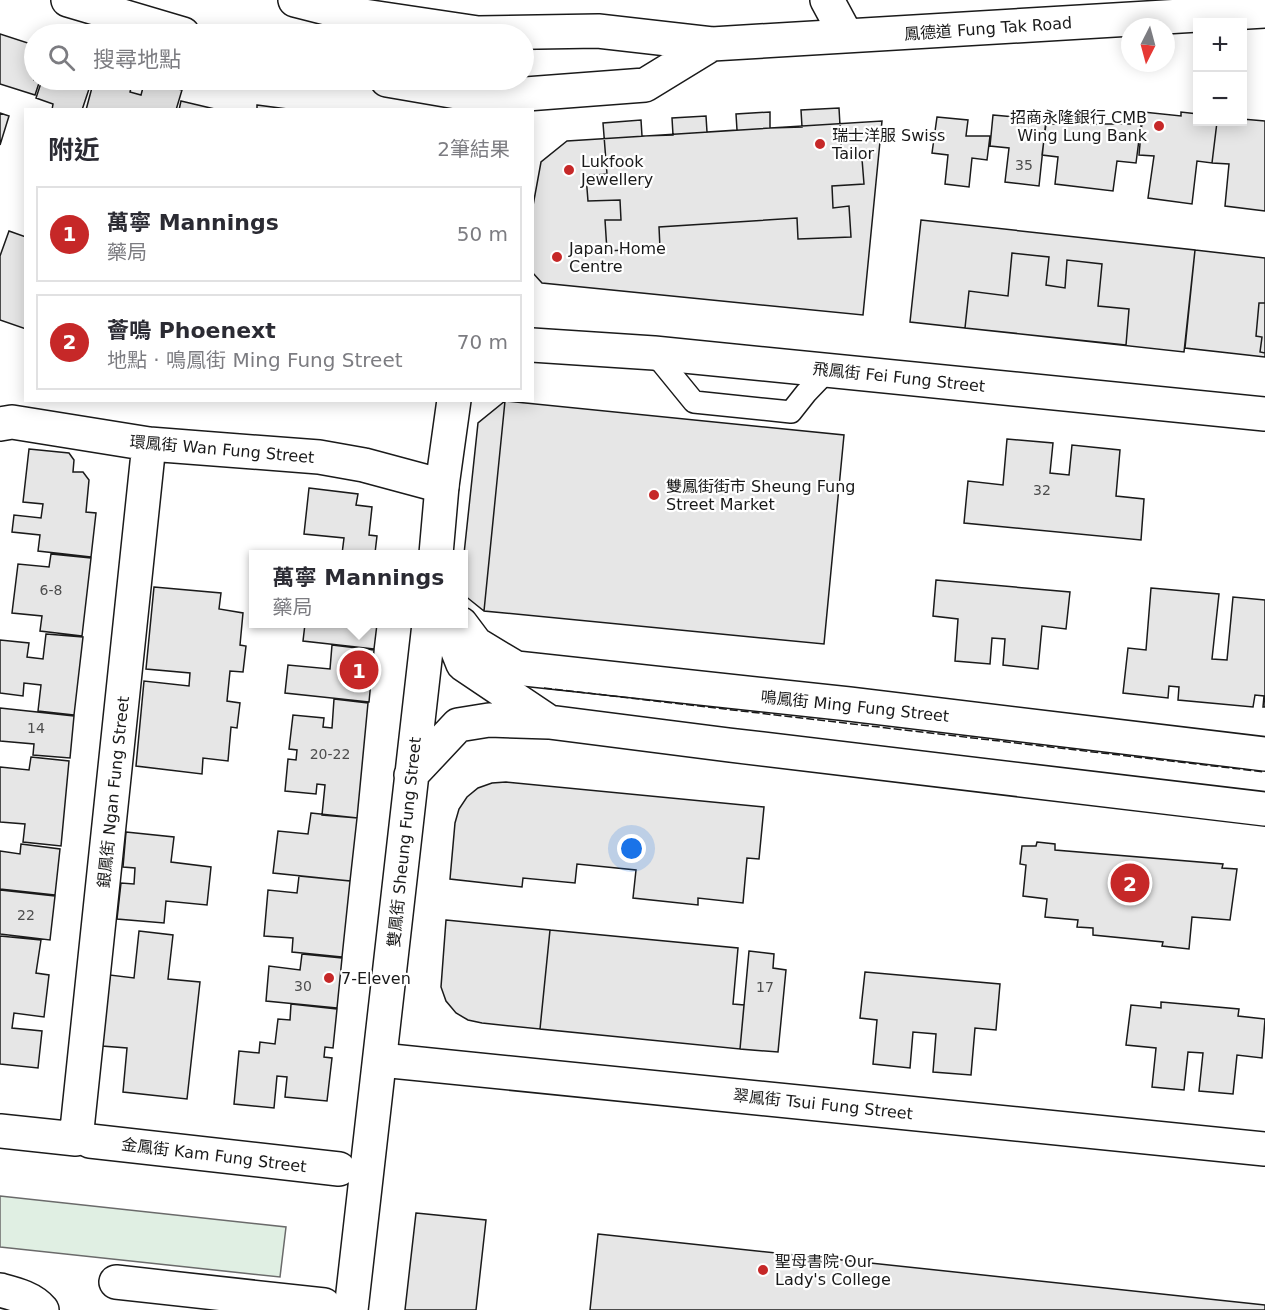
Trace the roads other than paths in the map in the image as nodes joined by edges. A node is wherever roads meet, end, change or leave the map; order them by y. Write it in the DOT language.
graph roads {
  1 [pos="68,0"];
  2 [pos="295,0"];
  3 [pos="827,0"];
  4 [pos="1198,7"];
  5 [pos="1265,11"];
  6 [pos="149,24"];
  7 [pos="417,24"];
  8 [pos="534,35"];
  9 [pos="846,35"];
  10 [pos="711,44"];
  11 [pos="455,90"];
  12 [pos="489,95"];
  13 [pos="534,345"];
  14 [pos="654,353"];
  15 [pos="829,369"];
  16 [pos="454,402"];
  17 [pos="1265,414"];
  18 [pos="0,423"];
  19 [pos="149,444"];
  20 [pos="442,486"];
  21 [pos="436,550"];
  22 [pos="429,628"];
  23 [pos="449,628"];
  24 [pos="464,628"];
  25 [pos="549,722"];
  26 [pos="1265,754"];
  27 [pos="411,775"];
  28 [pos="1265,809"];
  29 [pos="381,1060"];
  30 [pos="0,1131"];
  31 [pos="83,1140"];
  32 [pos="1265,1149"];
  33 [pos="339,1169"];
  34 [pos="116,1282"];
  35 [pos="0,1290"];
  36 [pos="338,1307"];
  37 [pos="42,1310"];
  1 -- 6 [label="street"];
  2 -- 7 [label="street, 鳳德道 Fung Tak Road"];
  3 -- 9 [label="street"];
  4 -- 5 [label="street, 鳳德道 Fung Tak Road"];
  4 -- 9 [label="street, 鳳德道 Fung Tak Road"];
  8 -- 10 [label="street, 鳳德道 Fung Tak Road"];
  9 -- 10 [label="street, 鳳德道 Fung Tak Road"];
  10 -- 12 [label="street, 鳳德道 Fung Tak Road"];
  11 -- 12 [label="street, 鳳德道 Fung Tak Road"];
  13 -- 14 [label="street, 飛鳳街 Fei Fung Street"];
  14 -- 15 [label="street, 飛鳳街 Fei Fung Street"];
  14 -- 15 [label="lane"];
  15 -- 17 [label="street, 飛鳳街 Fei Fung Street"];
  16 -- 20 [label="street"];
  18 -- 19 [label="street, 環鳳街 Wan Fung Street"];
  19 -- 20 [label="street, 環鳳街 Wan Fung Street"];
  19 -- 31 [label="street, 銀鳳街 Ngan Fung Street"];
  20 -- 21 [label="street"];
  22 -- 27 [label="street, 雙鳳街 Sheung Fung Street"];
  23 -- 25 [label="street"];
  24 -- 26 [label="street, 鳴鳳街 Ming Fung Street"];
  25 -- 27 [label="street"];
  25 -- 28 [label="street"];
  27 -- 29 [label="street, 雙鳳街 Sheung Fung Street"];
  29 -- 32 [label="street, 翠鳳街 Tsui Fung Street"];
  29 -- 36 [label="street, 雙鳳街 Sheung Fung Street"];
  30 -- 31 [label="street, 金鳳街 Kam Fung Street"];
  31 -- 33 [label="street, 金鳳街 Kam Fung Street"];
  34 -- 36 [label="street"];
  35 -- 37 [label="street"];
}
